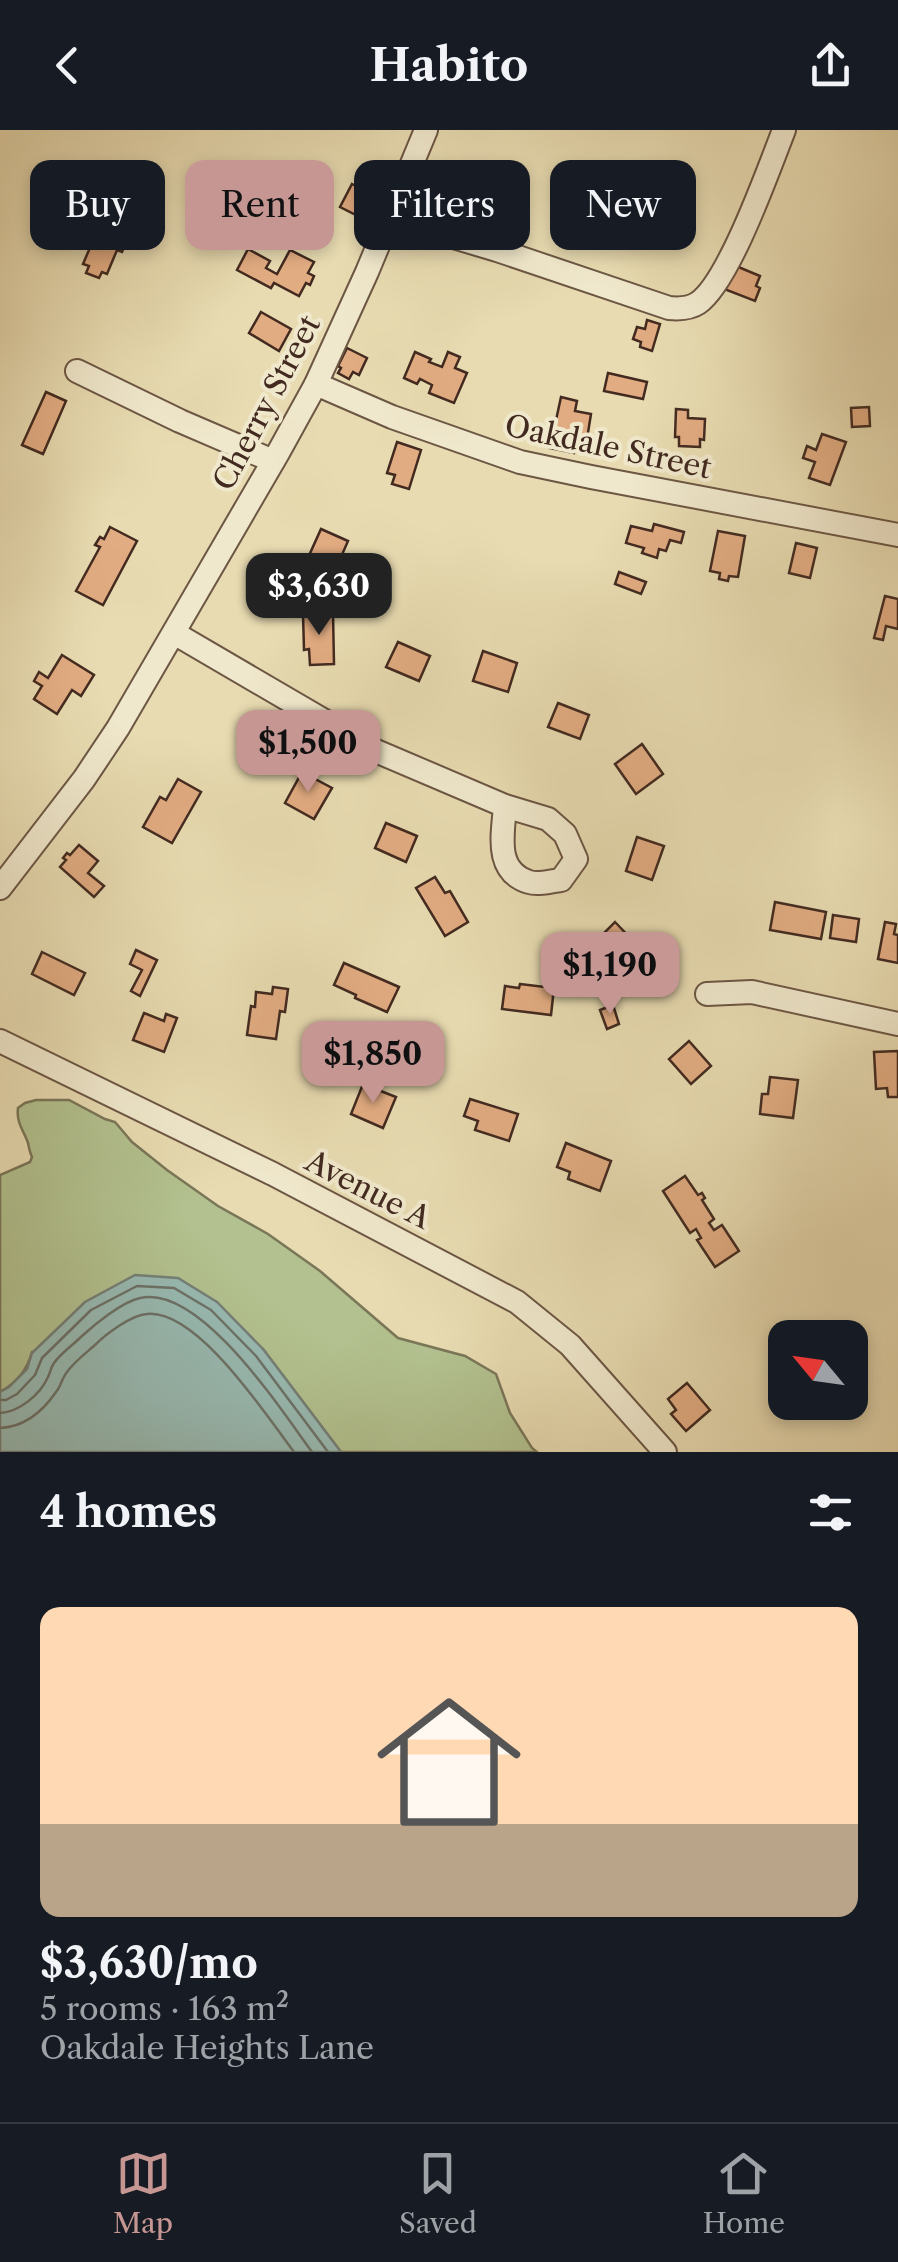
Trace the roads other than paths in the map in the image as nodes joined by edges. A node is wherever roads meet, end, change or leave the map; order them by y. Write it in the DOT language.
graph roads {
  1 [pos="426,130"];
  2 [pos="784,130"];
  3 [pos="414,160"];
  4 [pos="376,250"];
  5 [pos="497,250"];
  6 [pos="78,371"];
  7 [pos="316,384"];
  8 [pos="273,460"];
  9 [pos="898,535"];
  10 [pos="174,632"];
  11 [pos="505,806"];
  12 [pos="0,888"];
  13 [pos="707,994"];
  14 [pos="898,1024"];
  15 [pos="0,1041"];
  16 [pos="665,1452"];
  1 -- 3 [label="street, Cherry Street"];
  2 -- 5 [label="street"];
  4 -- 7 [label="street, Cherry Street"];
  6 -- 8 [label="street"];
  7 -- 8 [label="street, Cherry Street"];
  7 -- 9 [label="street, Oakdale Street"];
  8 -- 10 [label="street, Cherry Street"];
  10 -- 11 [label="street"];
  10 -- 12 [label="street, Cherry Street"];
  13 -- 14 [label="street"];
  15 -- 16 [label="street, Avenue A"];
}
